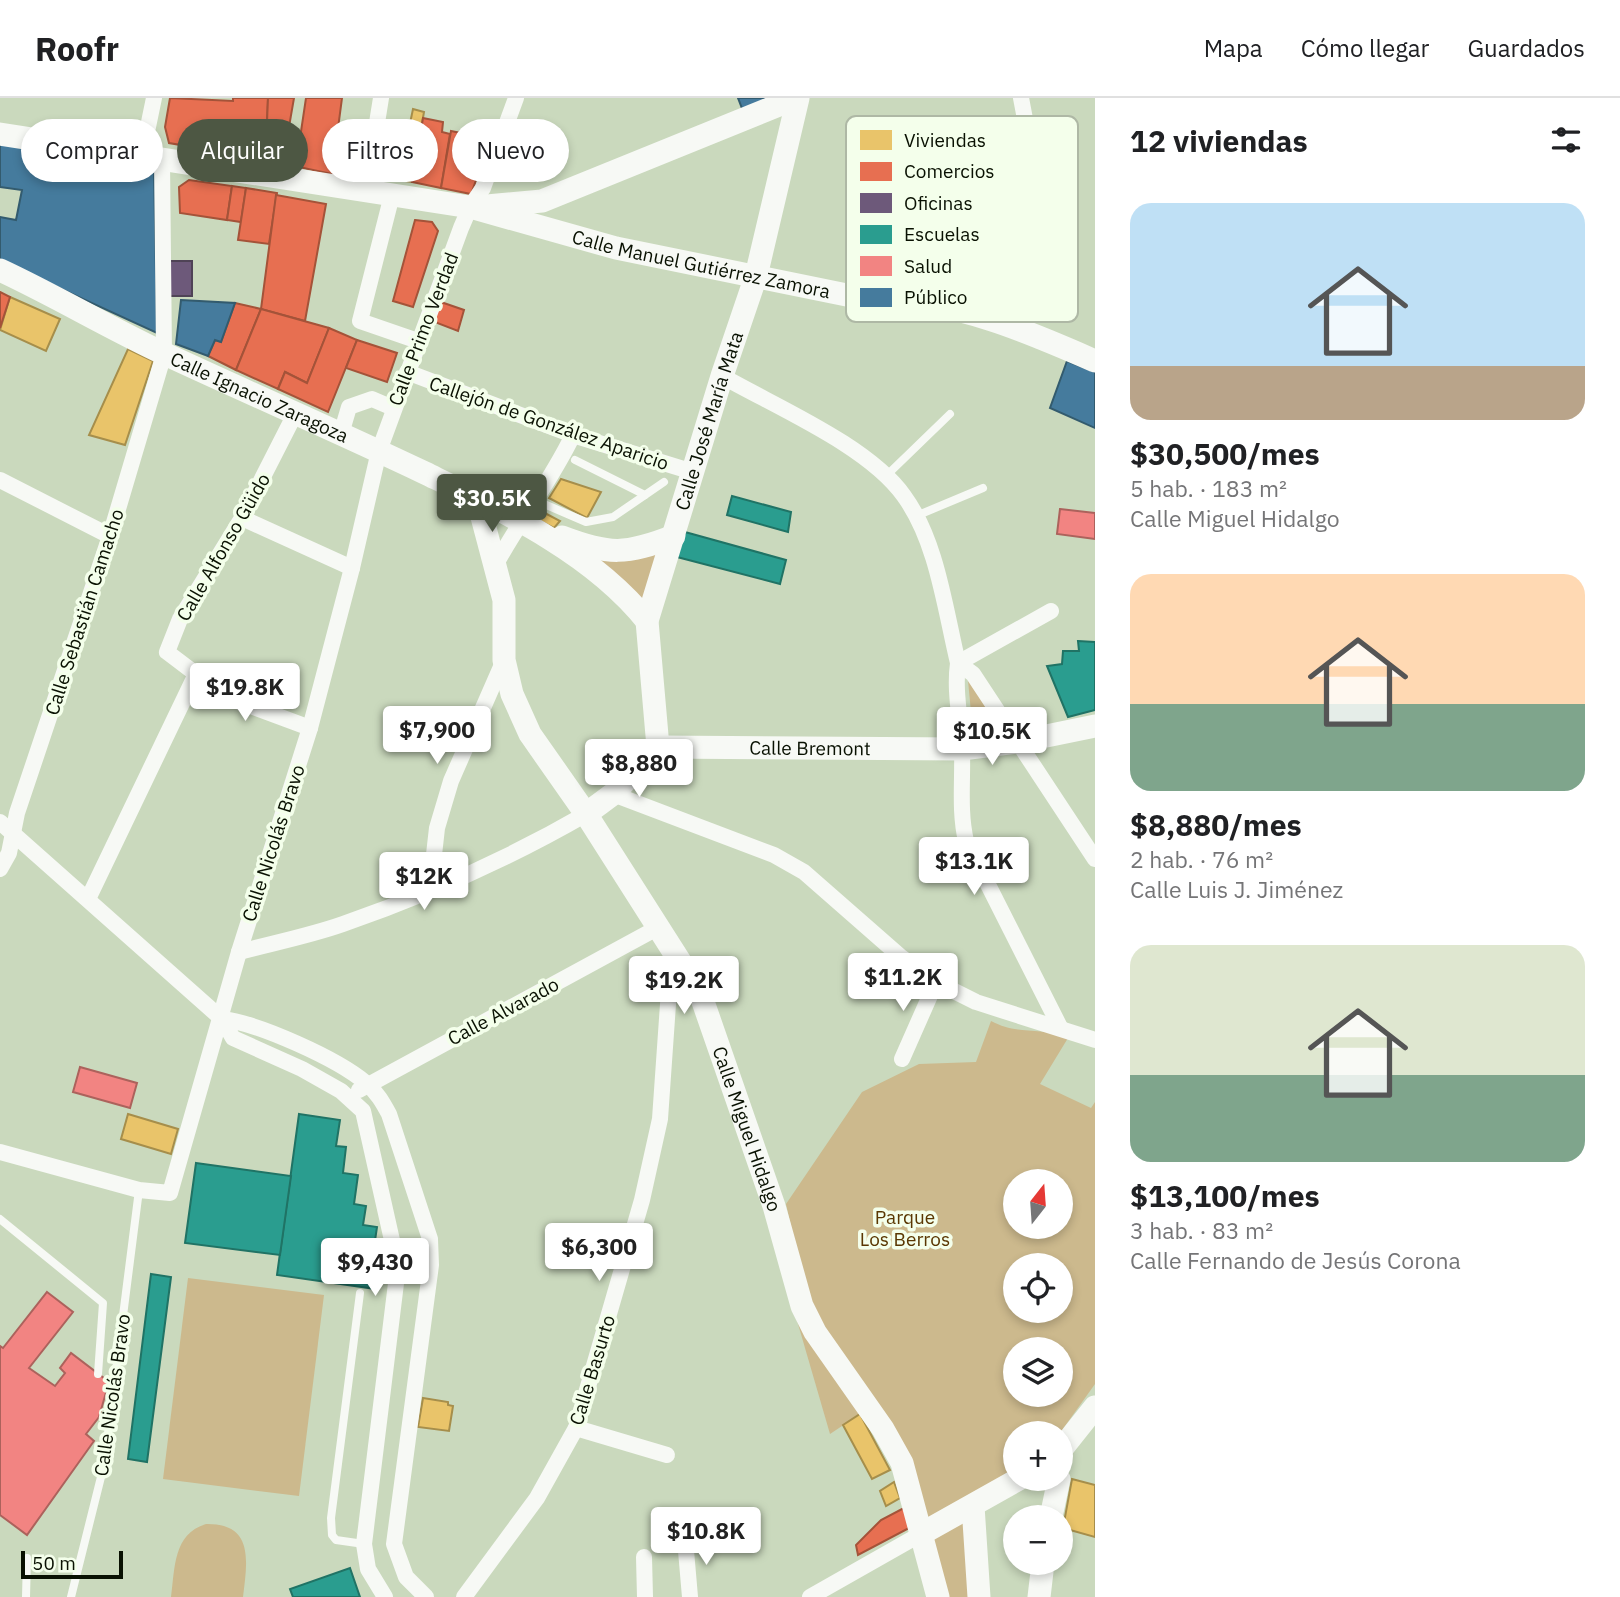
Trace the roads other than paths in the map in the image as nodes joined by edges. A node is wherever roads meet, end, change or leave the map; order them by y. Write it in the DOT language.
graph roads {
  1 [pos="154,98"];
  2 [pos="381,98"];
  3 [pos="516,98"];
  4 [pos="797,98"];
  5 [pos="1021,98"];
  6 [pos="1024,116"];
  7 [pos="153,119"];
  8 [pos="0,134"];
  9 [pos="21,137"];
  10 [pos="163,160"];
  11 [pos="153,182"];
  12 [pos="366,191"];
  13 [pos="392,195"];
  14 [pos="470,207"];
  15 [pos="0,270"];
  16 [pos="757,276"];
  17 [pos="846,295"];
  18 [pos="994,322"];
  19 [pos="1019,322"];
  20 [pos="1017,328"];
  21 [pos="418,341"];
  22 [pos="164,354"];
  23 [pos="1094,357"];
  24 [pos="407,372"];
  25 [pos="722,376"];
  26 [pos="393,408"];
  27 [pos="296,412"];
  28 [pos="950,414"];
  29 [pos="341,434"];
  30 [pos="573,435"];
  31 [pos="379,451"];
  32 [pos="575,460"];
  33 [pos="692,472"];
  34 [pos="887,475"];
  35 [pos="0,480"];
  36 [pos="664,481"];
  37 [pos="983,488"];
  38 [pos="645,495"];
  39 [pos="477,498"];
  40 [pos="537,501"];
  41 [pos="916,516"];
  42 [pos="242,518"];
  43 [pos="519,522"];
  44 [pos="110,536"];
  45 [pos="674,536"];
  46 [pos="496,564"];
  47 [pos="352,568"];
  48 [pos="1051,611"];
  49 [pos="647,621"];
  50 [pos="504,660"];
  51 [pos="958,663"];
  52 [pos="192,684"];
  53 [pos="1095,726"];
  54 [pos="310,728"];
  55 [pos="1017,742"];
  56 [pos="658,747"];
  57 [pos="962,749"];
  58 [pos="613,794"];
  59 [pos="586,814"];
  60 [pos="0,822"];
  61 [pos="13,836"];
  62 [pos="1095,859"];
  63 [pos="0,869"];
  64 [pos="430,890"];
  65 [pos="88,899"];
  66 [pos="659,927"];
  67 [pos="671,947"];
  68 [pos="239,952"];
  69 [pos="936,982"];
  70 [pos="222,1019"];
  71 [pos="1060,1027"];
  72 [pos="1095,1040"];
  73 [pos="902,1059"];
  74 [pos="368,1084"];
  75 [pos="349,1096"];
  76 [pos="0,1152"];
  77 [pos="139,1190"];
  78 [pos="0,1219"];
  79 [pos="360,1293"];
  80 [pos="98,1374"];
  81 [pos="1095,1407"];
  82 [pos="576,1428"];
  83 [pos="1073,1440"];
  84 [pos="667,1455"];
  85 [pos="1003,1488"];
  86 [pos="973,1506"];
  87 [pos="921,1534"];
  88 [pos="685,1539"];
  89 [pos="364,1544"];
  90 [pos="394,1544"];
  91 [pos="644,1557"];
  92 [pos="27,1558"];
  93 [pos="1041,1575"];
  94 [pos="26,1597"];
  95 [pos="71,1597"];
  96 [pos="386,1597"];
  97 [pos="426,1597"];
  98 [pos="464,1597"];
  99 [pos="645,1597"];
  100 [pos="690,1597"];
  101 [pos="810,1597"];
  102 [pos="938,1597"];
  103 [pos="979,1597"];
  104 [pos="1039,1597"];
  1 -- 7 [label="street, Calle Sebastián Camacho"];
  2 -- 12 [label="street"];
  3 -- 14 [label="street, Calle Primo Verdad"];
  4 -- 14 [label="main road"];
  4 -- 16 [label="main road, Calle José María Mata"];
  5 -- 6 [label="street"];
  8 -- 9 [label="main road"];
  10 -- 12 [label="main road"];
  11 -- 22 [label="street, Calle Sebastián Camacho"];
  12 -- 13 [label="main road"];
  13 -- 14 [label="main road"];
  13 -- 21 [label="street"];
  14 -- 16 [label="main road, Calle Manuel Gutiérrez Zamora"];
  14 -- 21 [label="street, Calle Primo Verdad"];
  15 -- 22 [label="main road, Calle Ignacio Zaragoza"];
  16 -- 17 [label="main road, Calle Manuel Gutiérrez Zamora"];
  16 -- 25 [label="main road, Calle José María Mata"];
  18 -- 20 [label="main road, Calle Manuel Gutiérrez Zamora"];
  19 -- 20 [label="street"];
  20 -- 23 [label="main road, Calle Manuel Gutiérrez Zamora"];
  21 -- 24 [label="street, Calle Primo Verdad"];
  22 -- 27 [label="main road, Calle Ignacio Zaragoza"];
  22 -- 44 [label="street, Calle Sebastián Camacho"];
  24 -- 26 [label="street, Calle Primo Verdad"];
  24 -- 30 [label="street, Callejón de González Aparicio"];
  25 -- 33 [label="main road, Calle José María Mata"];
  25 -- 34 [label="street"];
  26 -- 29 [label="street"];
  26 -- 31 [label="street, Calle Primo Verdad"];
  27 -- 29 [label="main road, Calle Ignacio Zaragoza"];
  27 -- 42 [label="street, Calle Alfonso Güido"];
  28 -- 34 [label="lane"];
  29 -- 31 [label="main road, Calle Ignacio Zaragoza"];
  30 -- 33 [label="street, Callejón de González Aparicio"];
  30 -- 40 [label="street"];
  31 -- 39 [label="main road, Calle Ignacio Zaragoza"];
  31 -- 47 [label="street, Calle Nicolás Bravo"];
  32 -- 38 [label="lane"];
  33 -- 45 [label="main road, Calle José María Mata"];
  34 -- 41 [label="street"];
  35 -- 44 [label="street"];
  36 -- 38 [label="lane"];
  37 -- 41 [label="lane"];
  38 -- 40 [label="lane"];
  39 -- 43 [label="main road, Calle Ignacio Zaragoza"];
  39 -- 46 [label="main road, Calle Miguel Hidalgo"];
  40 -- 43 [label="street"];
  41 -- 51 [label="street"];
  42 -- 47 [label="street"];
  42 -- 52 [label="street, Calle Alfonso Güido"];
  43 -- 45 [label="main road, Calle Ignacio Zaragoza"];
  43 -- 46 [label="street"];
  43 -- 49 [label="main road, Calle Ignacio Zaragoza"];
  44 -- 61 [label="street, Calle Sebastián Camacho"];
  45 -- 49 [label="main road, Calle José María Mata"];
  46 -- 50 [label="main road, Calle Miguel Hidalgo"];
  47 -- 54 [label="street, Calle Nicolás Bravo"];
  48 -- 51 [label="street"];
  49 -- 56 [label="main road, Calle José María Mata"];
  50 -- 59 [label="main road, Calle Miguel Hidalgo"];
  50 -- 64 [label="street"];
  51 -- 55 [label="street"];
  51 -- 57 [label="street"];
  52 -- 54 [label="street"];
  52 -- 65 [label="street"];
  53 -- 55 [label="main road, Calle Bremont"];
  54 -- 68 [label="street, Calle Nicolás Bravo"];
  55 -- 57 [label="main road, Calle Bremont"];
  55 -- 62 [label="street"];
  56 -- 57 [label="main road, Calle Bremont"];
  56 -- 58 [label="main road"];
  57 -- 71 [label="street"];
  58 -- 59 [label="main road"];
  58 -- 69 [label="street"];
  59 -- 64 [label="street"];
  59 -- 66 [label="main road, Calle Miguel Hidalgo"];
  60 -- 61 [label="street"];
  61 -- 63 [label="street, Calle Sebastián Camacho"];
  61 -- 65 [label="street"];
  64 -- 68 [label="street"];
  65 -- 70 [label="street"];
  66 -- 67 [label="main road, Calle Miguel Hidalgo"];
  66 -- 74 [label="street, Calle Alvarado"];
  67 -- 82 [label="street, Calle Basurto"];
  67 -- 87 [label="main road, Calle Miguel Hidalgo"];
  68 -- 70 [label="street, Calle Nicolás Bravo"];
  69 -- 71 [label="street"];
  69 -- 73 [label="street"];
  70 -- 74 [label="street"];
  70 -- 75 [label="street"];
  70 -- 77 [label="street, Calle Nicolás Bravo"];
  71 -- 72 [label="street"];
  74 -- 75 [label="street, Calle Alvarado"];
  74 -- 90 [label="street"];
  75 -- 89 [label="street"];
  76 -- 77 [label="street"];
  77 -- 95 [label="lane, Calle Nicolás Bravo"];
  78 -- 80 [label="lane"];
  79 -- 89 [label="lane"];
  81 -- 83 [label="main road"];
  82 -- 84 [label="street"];
  82 -- 98 [label="street, Calle Basurto"];
  85 -- 86 [label="main road"];
  86 -- 87 [label="main road"];
  86 -- 103 [label="main road"];
  87 -- 101 [label="street"];
  87 -- 102 [label="main road, Calle Miguel Hidalgo"];
  88 -- 100 [label="street"];
  89 -- 90 [label="street"];
  89 -- 96 [label="street"];
  90 -- 97 [label="street"];
  91 -- 99 [label="street"];
  92 -- 94 [label="lane"];
  93 -- 104 [label="main road"];
}
